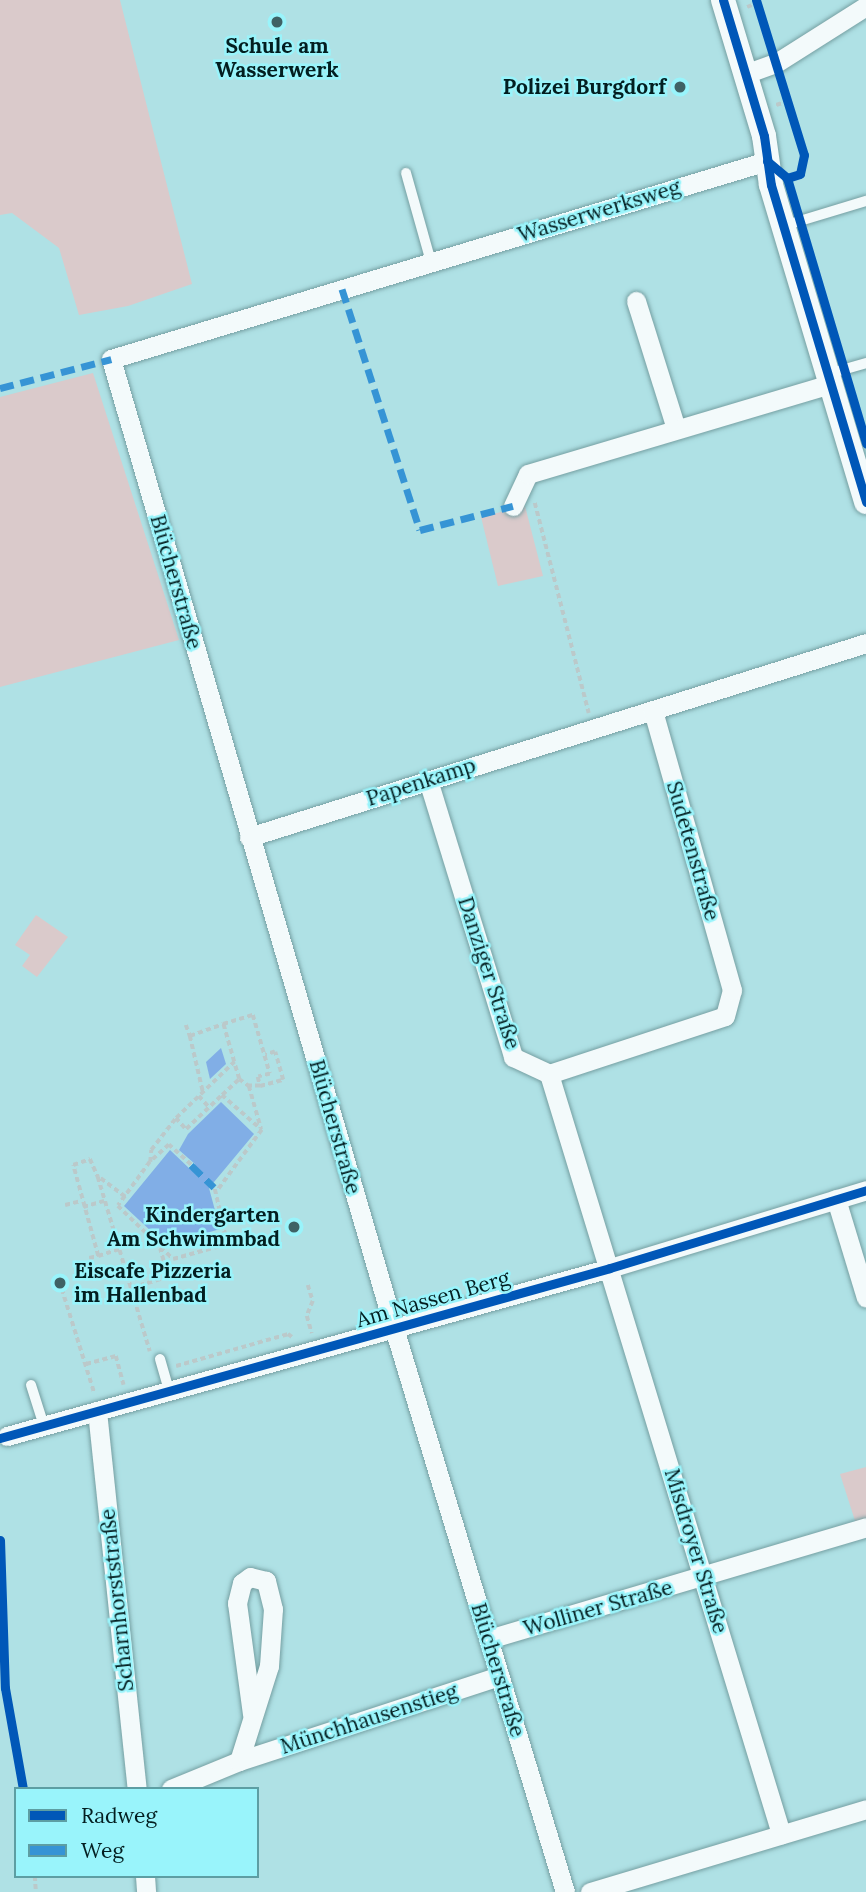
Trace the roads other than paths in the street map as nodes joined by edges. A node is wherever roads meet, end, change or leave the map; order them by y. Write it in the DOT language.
graph roads {
  1 [pos="723,0"];
  2 [pos="866,6"];
  3 [pos="745,74"];
  4 [pos="767,161"];
  5 [pos="406,173"];
  6 [pos="866,201"];
  7 [pos="783,226"];
  8 [pos="431,262"];
  9 [pos="636,301"];
  10 [pos="111,359"];
  11 [pos="866,363"];
  12 [pos="829,379"];
  13 [pos="676,429"];
  14 [pos="866,502"];
  15 [pos="513,506"];
  16 [pos="866,643"];
  17 [pos="653,711"];
  18 [pos="428,780"];
  19 [pos="249,837"];
  20 [pos="549,1074"];
  21 [pos="866,1190"];
  22 [pos="836,1199"];
  23 [pos="610,1268"];
  24 [pos="866,1298"];
  25 [pos="394,1328"];
  26 [pos="159,1367"];
  27 [pos="31,1385"];
  28 [pos="169,1391"];
  29 [pos="97,1411"];
  30 [pos="44,1426"];
  31 [pos="7,1436"];
  32 [pos="866,1527"];
  33 [pos="705,1577"];
  34 [pos="489,1639"];
  35 [pos="499,1676"];
  36 [pos="252,1714"];
  37 [pos="239,1761"];
  38 [pos="137,1787"];
  39 [pos="176,1787"];
  40 [pos="866,1809"];
  41 [pos="781,1834"];
  42 [pos="565,1892"];
  43 [pos="590,1892"];
  1 -- 3 [label="street"];
  2 -- 3 [label="street"];
  3 -- 4 [label="street"];
  4 -- 7 [label="street"];
  4 -- 8 [label="street, Wasserwerksweg"];
  5 -- 8 [label="lane"];
  6 -- 7 [label="lane"];
  7 -- 12 [label="street"];
  8 -- 10 [label="street, Wasserwerksweg"];
  9 -- 13 [label="street"];
  10 -- 19 [label="street, Blücherstraße"];
  11 -- 12 [label="lane"];
  12 -- 13 [label="street"];
  12 -- 14 [label="street"];
  13 -- 15 [label="street"];
  16 -- 17 [label="street, Papenkamp"];
  17 -- 18 [label="street, Papenkamp"];
  17 -- 20 [label="street, Sudetenstraße"];
  18 -- 19 [label="street, Papenkamp"];
  18 -- 20 [label="street, Danziger Straße"];
  19 -- 25 [label="street, Blücherstraße"];
  20 -- 23 [label="street"];
  21 -- 22 [label="street, Am Nassen Berg"];
  22 -- 23 [label="street, Am Nassen Berg"];
  22 -- 24 [label="street"];
  23 -- 25 [label="street, Am Nassen Berg"];
  23 -- 33 [label="street, Misdroyer Straße"];
  25 -- 28 [label="street, Am Nassen Berg"];
  25 -- 34 [label="street, Blücherstraße"];
  26 -- 28 [label="lane"];
  27 -- 30 [label="lane"];
  28 -- 29 [label="street, Am Nassen Berg"];
  29 -- 30 [label="street, Am Nassen Berg"];
  29 -- 38 [label="street, Scharnhorststraße"];
  30 -- 31 [label="street, Am Nassen Berg"];
  32 -- 33 [label="street, Wolliner Straße"];
  33 -- 34 [label="street, Wolliner Straße"];
  33 -- 41 [label="street, Misdroyer Straße"];
  34 -- 35 [label="street, Blücherstraße"];
  35 -- 37 [label="street, Münchhausenstieg"];
  35 -- 42 [label="street, Blücherstraße"];
  36 -- 36 [label="street, Münchhausenstieg"];
  36 -- 37 [label="street, Münchhausenstieg"];
  37 -- 39 [label="street, Münchhausenstieg"];
  40 -- 41 [label="street"];
  41 -- 43 [label="street"];
}
